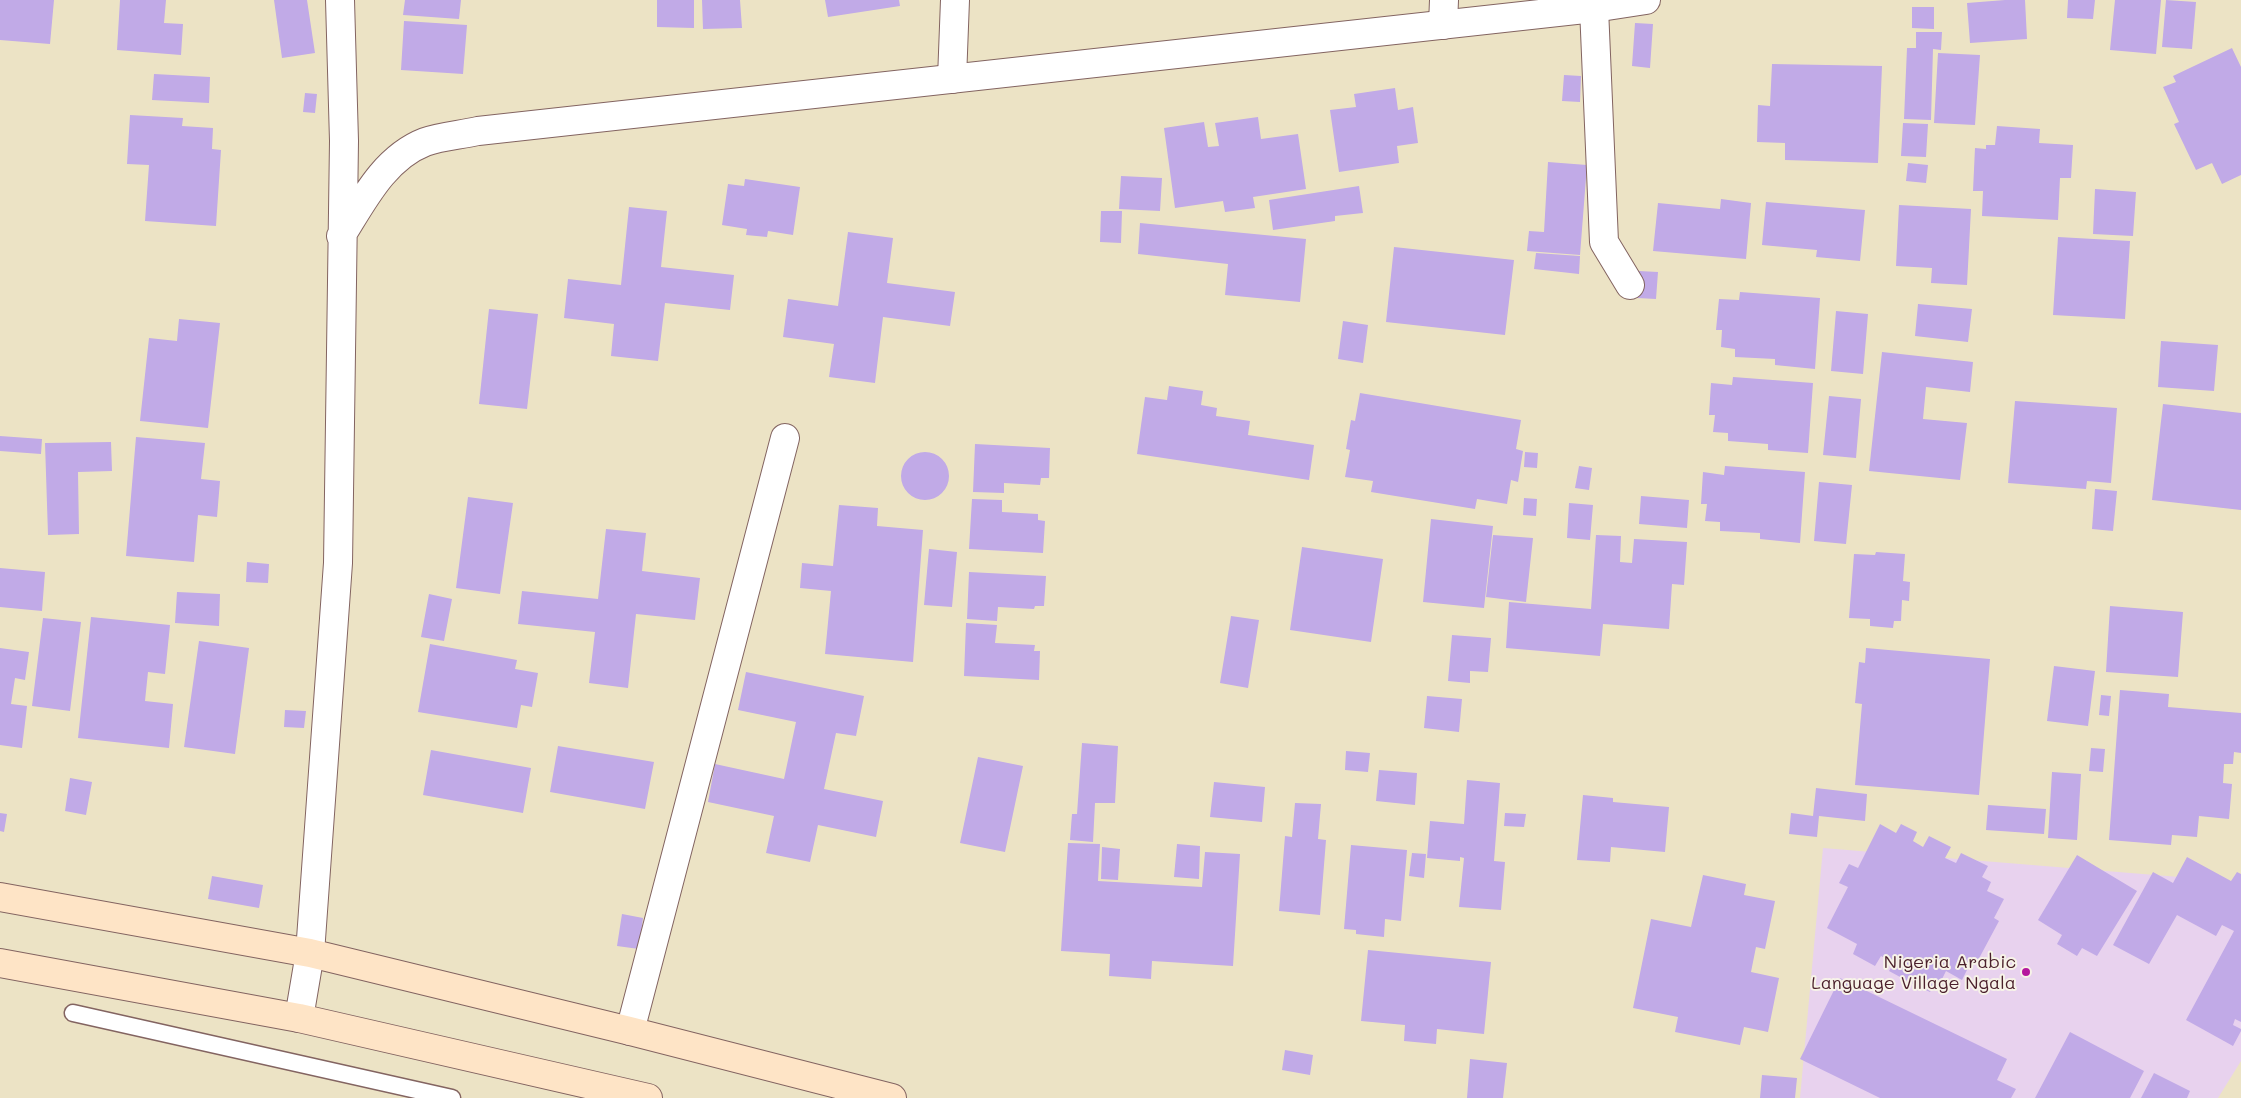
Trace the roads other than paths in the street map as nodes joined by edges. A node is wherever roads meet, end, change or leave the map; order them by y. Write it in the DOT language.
graph roads {
  1 [pos="340,0"];
  2 [pos="955,0"];
  3 [pos="1646,0"];
  4 [pos="1594,8"];
  5 [pos="1443,12"];
  6 [pos="952,79"];
  7 [pos="341,236"];
  8 [pos="1630,285"];
  9 [pos="785,438"];
  10 [pos="0,897"];
  11 [pos="310,953"];
  12 [pos="0,963"];
  13 [pos="72,1012"];
  14 [pos="299,1018"];
  15 [pos="630,1031"];
  16 [pos="452,1098"];
  17 [pos="648,1098"];
  18 [pos="892,1098"];
  1 -- 7 [label="street"];
  2 -- 6 [label="street"];
  3 -- 4 [label="street"];
  4 -- 5 [label="street"];
  4 -- 8 [label="street"];
  5 -- 6 [label="street"];
  6 -- 7 [label="street"];
  7 -- 11 [label="street"];
  9 -- 15 [label="street"];
  10 -- 11 [label="main road"];
  11 -- 14 [label="street"];
  11 -- 15 [label="main road"];
  12 -- 14 [label="main road"];
  13 -- 16 [label="lane"];
  14 -- 17 [label="main road"];
  15 -- 18 [label="main road"];
}
